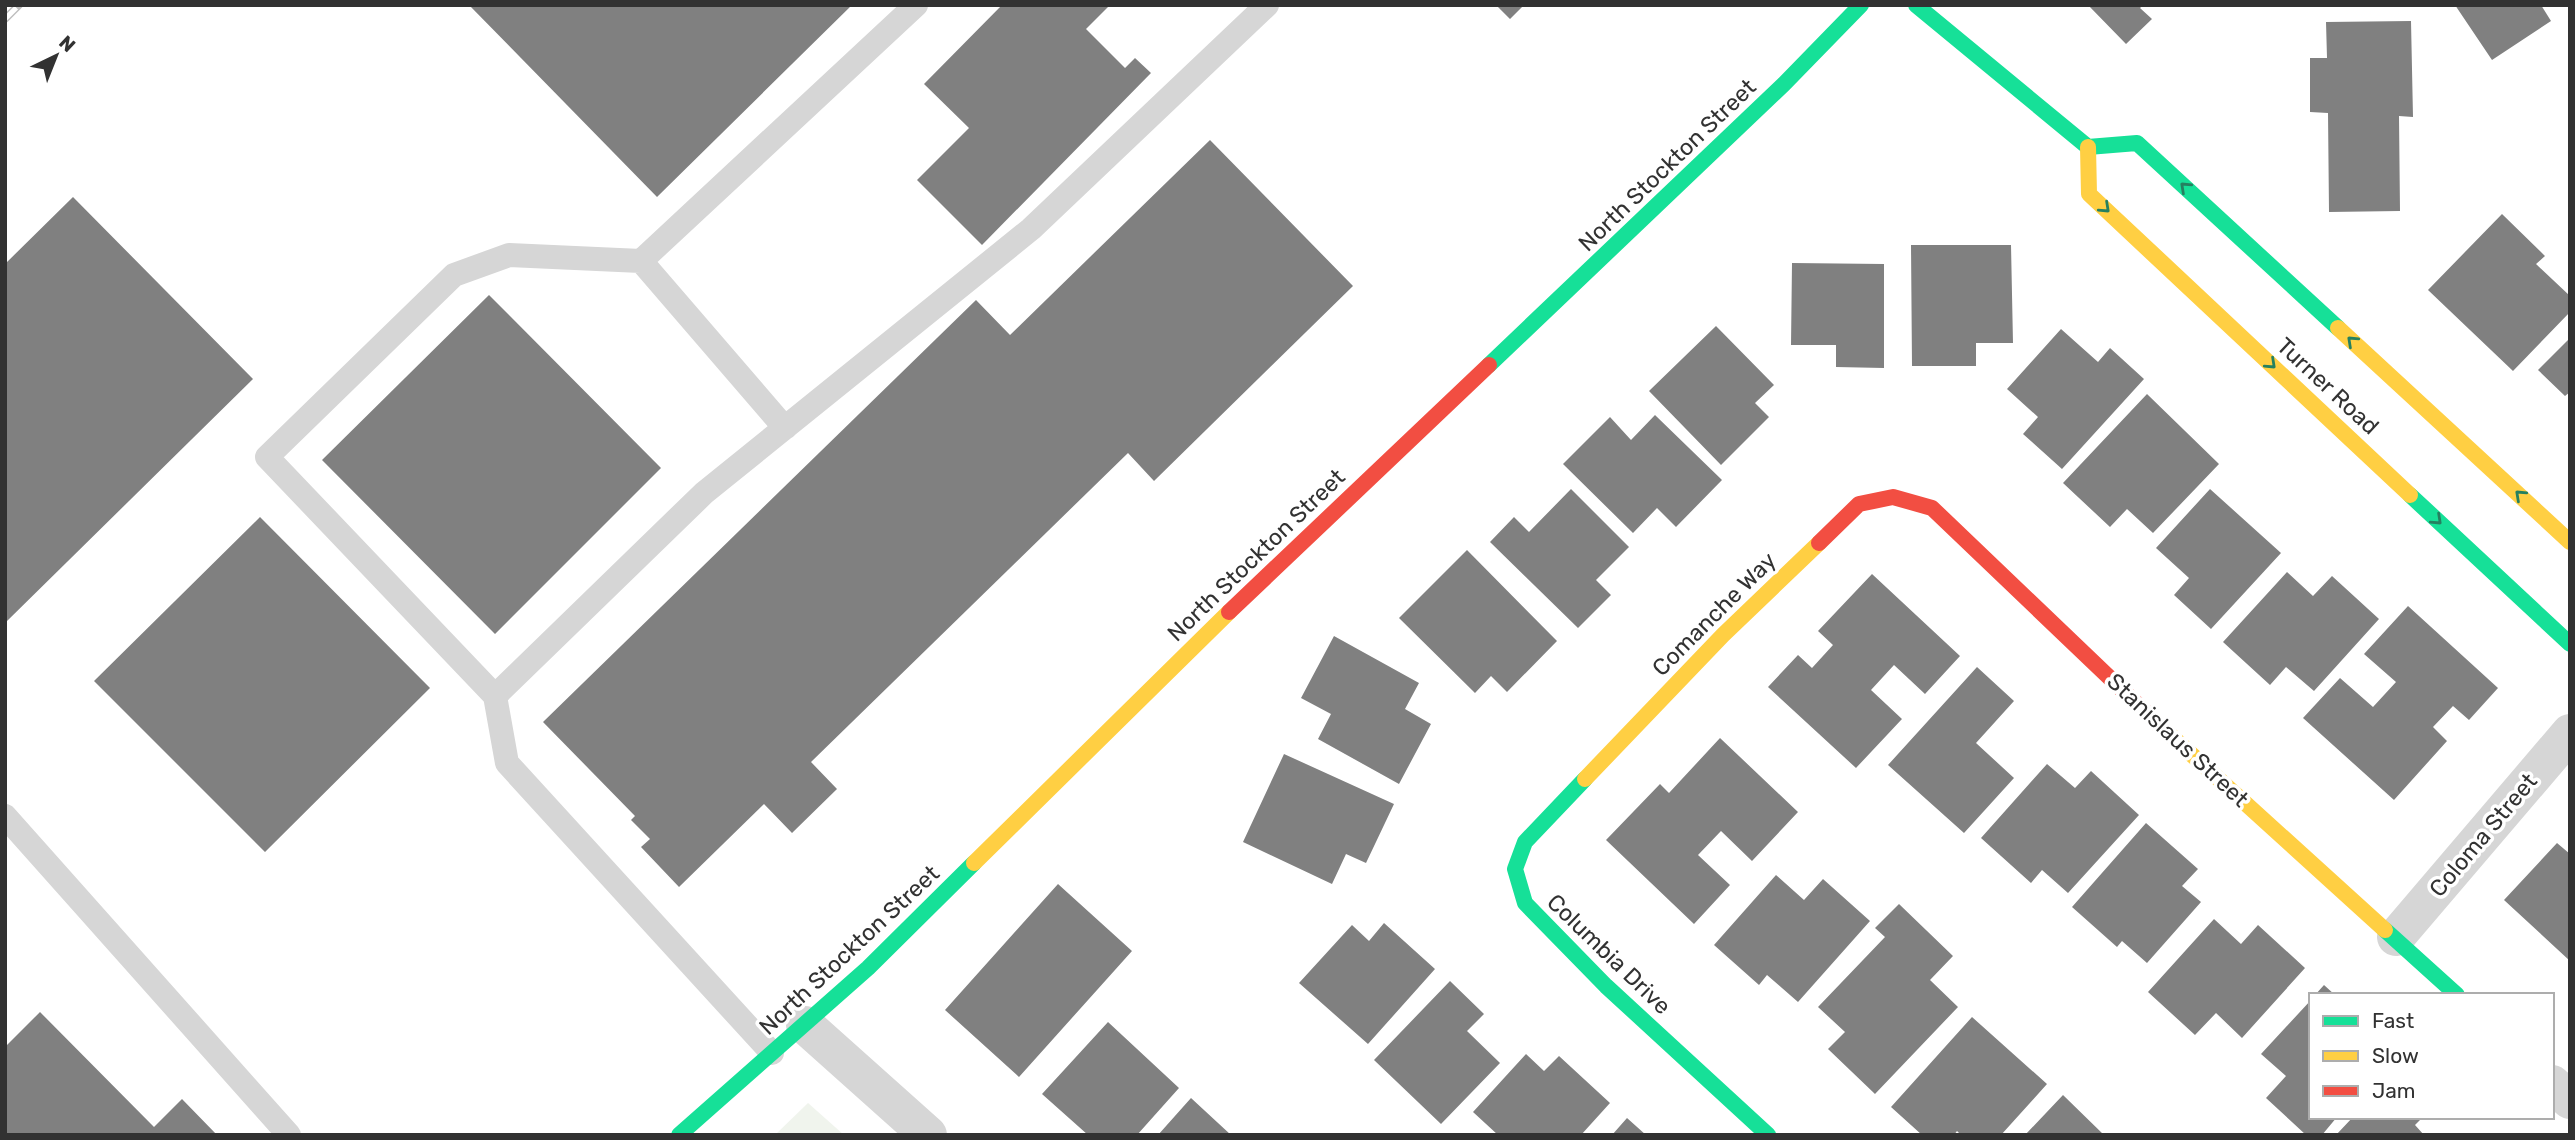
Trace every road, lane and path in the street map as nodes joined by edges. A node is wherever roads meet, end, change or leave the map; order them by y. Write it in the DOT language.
graph roads {
  1 [pos="916,5"];
  2 [pos="1267,5"];
  3 [pos="1861,5"];
  4 [pos="1916,5"];
  5 [pos="2088,147"];
  6 [pos="641,261"];
  7 [pos="785,428"];
  8 [pos="1893,496"];
  9 [pos="2570,542"];
  10 [pos="2570,645"];
  11 [pos="495,696"];
  12 [pos="2570,733"];
  13 [pos="1580,784"];
  14 [pos="5,816"];
  15 [pos="2396,937"];
  16 [pos="2455,993"];
  17 [pos="805,1024"];
  18 [pos="772,1053"];
  19 [pos="2554,1086"];
  20 [pos="2570,1100"];
  21 [pos="289,1135"];
  22 [pos="680,1135"];
  23 [pos="928,1135"];
  24 [pos="1768,1135"];
  1 -- 6 [label="lane"];
  2 -- 7 [label="lane"];
  3 -- 17 [label="street, North Stockton Street"];
  4 -- 5 [label="street"];
  9 -- 5 [label="street, one-way"];
  5 -- 10 [label="street, Turner Road, one-way"];
  6 -- 7 [label="lane"];
  6 -- 11 [label="lane"];
  7 -- 11 [label="lane"];
  8 -- 13 [label="street, Comanche Way"];
  8 -- 15 [label="street, Stanislaus Street"];
  11 -- 18 [label="lane"];
  12 -- 15 [label="street, Coloma Street"];
  13 -- 24 [label="street, Columbia Drive"];
  14 -- 21 [label="lane"];
  15 -- 16 [label="street, Stanislaus Street"];
  17 -- 18 [label="street, North Stockton Street"];
  17 -- 23 [label="street"];
  18 -- 22 [label="street, North Stockton Street"];
  19 -- 20 [label="street"];
}
